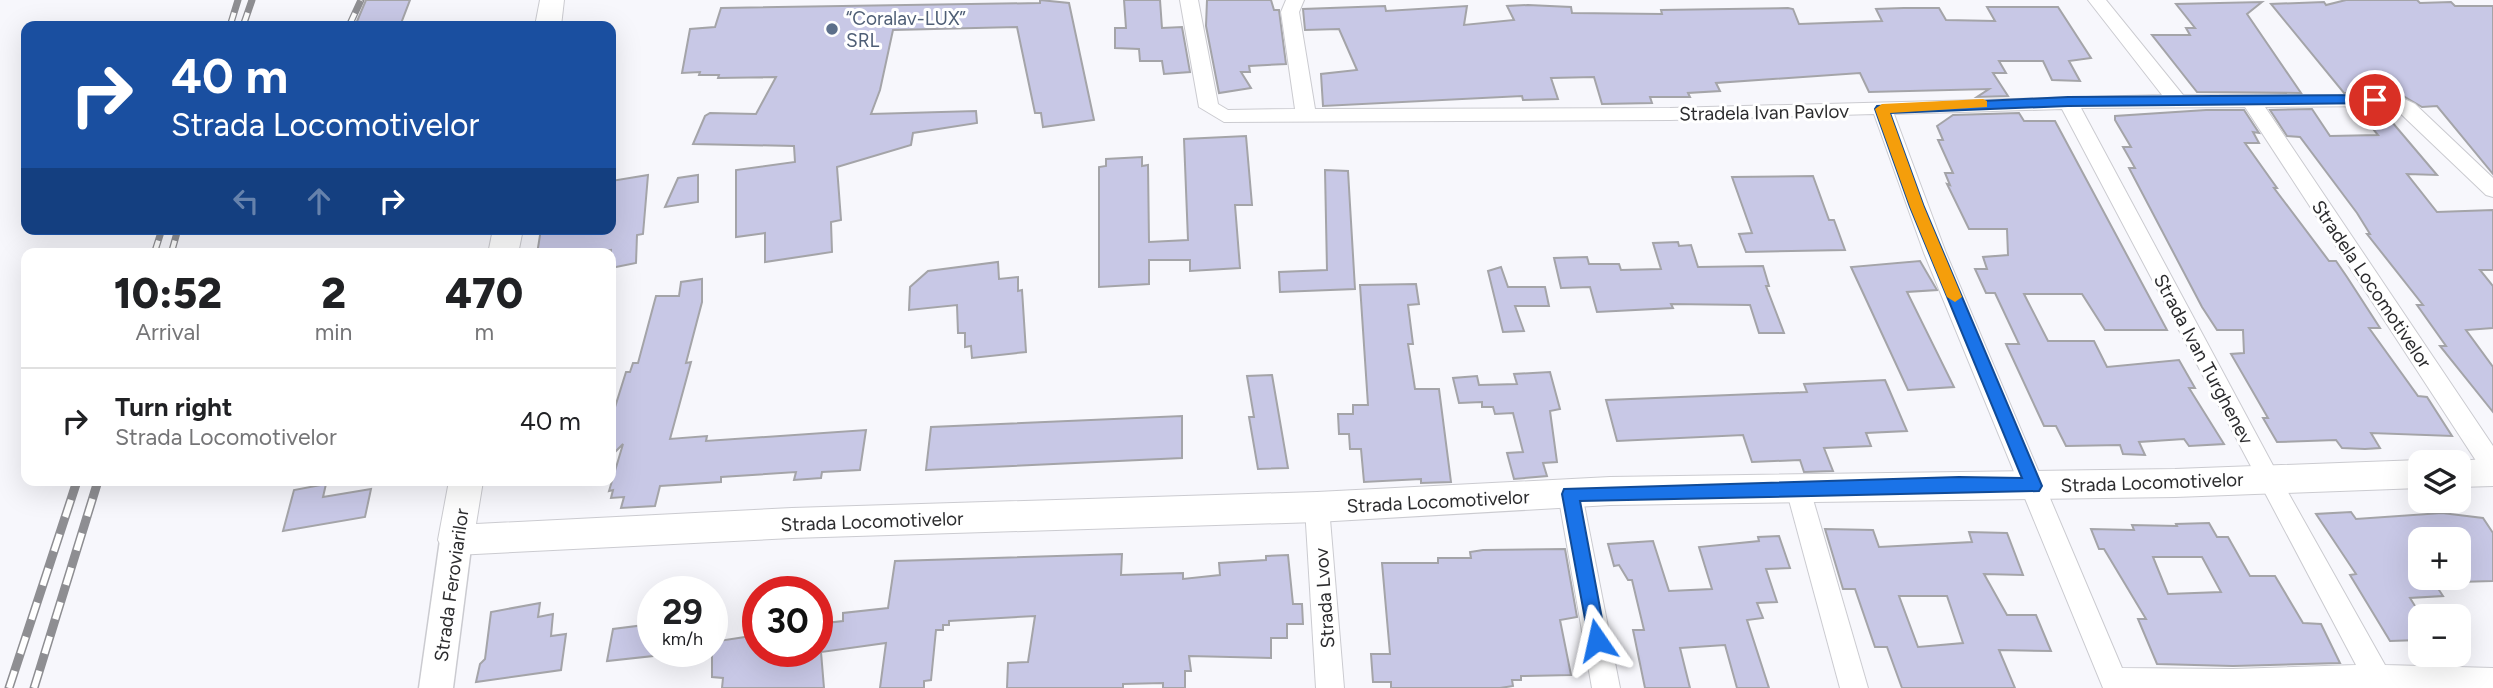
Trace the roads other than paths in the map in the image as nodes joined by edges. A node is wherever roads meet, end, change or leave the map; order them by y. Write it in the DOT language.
graph roads {
  1 [pos="552,0"];
  2 [pos="1189,0"];
  3 [pos="1295,0"];
  4 [pos="2097,0"];
  5 [pos="549,21"];
  6 [pos="2177,101"];
  7 [pos="2251,101"];
  8 [pos="2068,102"];
  9 [pos="1882,109"];
  10 [pos="1306,117"];
  11 [pos="2493,190"];
  12 [pos="2493,466"];
  13 [pos="2493,472"];
  14 [pos="2471,473"];
  15 [pos="2408,474"];
  16 [pos="2267,478"];
  17 [pos="465,486"];
  18 [pos="2033,486"];
  19 [pos="1798,489"];
  20 [pos="1570,494"];
  21 [pos="1317,507"];
  22 [pos="456,540"];
  23 [pos="2493,681"];
  24 [pos="2380,683"];
  25 [pos="2115,684"];
  26 [pos="436,688"];
  27 [pos="1330,688"];
  28 [pos="1606,688"];
  29 [pos="1854,688"];
  1 -- 5 [label="main road"];
  2 -- 10 [label="street, Stradela Ivan Pavlov"];
  3 -- 10 [label="street"];
  4 -- 6 [label="street"];
  6 -- 7 [label="street, Stradela Ivan Pavlov"];
  6 -- 8 [label="street, Stradela Ivan Pavlov"];
  7 -- 11 [label="street, Stradela Ivan Pavlov"];
  7 -- 12 [label="street, Stradela Locomotivelor"];
  8 -- 9 [label="street, Stradela Ivan Pavlov"];
  8 -- 16 [label="street, Strada Ivan Turghenev"];
  9 -- 10 [label="street, Stradela Ivan Pavlov"];
  9 -- 18 [label="street"];
  13 -- 14 [label="main road"];
  15 -- 16 [label="main road, Strada Locomotivelor"];
  16 -- 18 [label="main road, Strada Locomotivelor"];
  16 -- 24 [label="street, Strada Ivan Turghenev"];
  17 -- 22 [label="main road, Strada Feroviarilor"];
  18 -- 19 [label="main road, Strada Locomotivelor"];
  18 -- 25 [label="street"];
  19 -- 20 [label="main road, Strada Locomotivelor"];
  19 -- 29 [label="street"];
  20 -- 21 [label="main road, Strada Locomotivelor"];
  20 -- 28 [label="street"];
  21 -- 22 [label="main road, Strada Locomotivelor"];
  21 -- 27 [label="street, Strada Lvov"];
  22 -- 26 [label="street, Strada Feroviarilor"];
  23 -- 24 [label="street"];
  24 -- 25 [label="street"];
}
